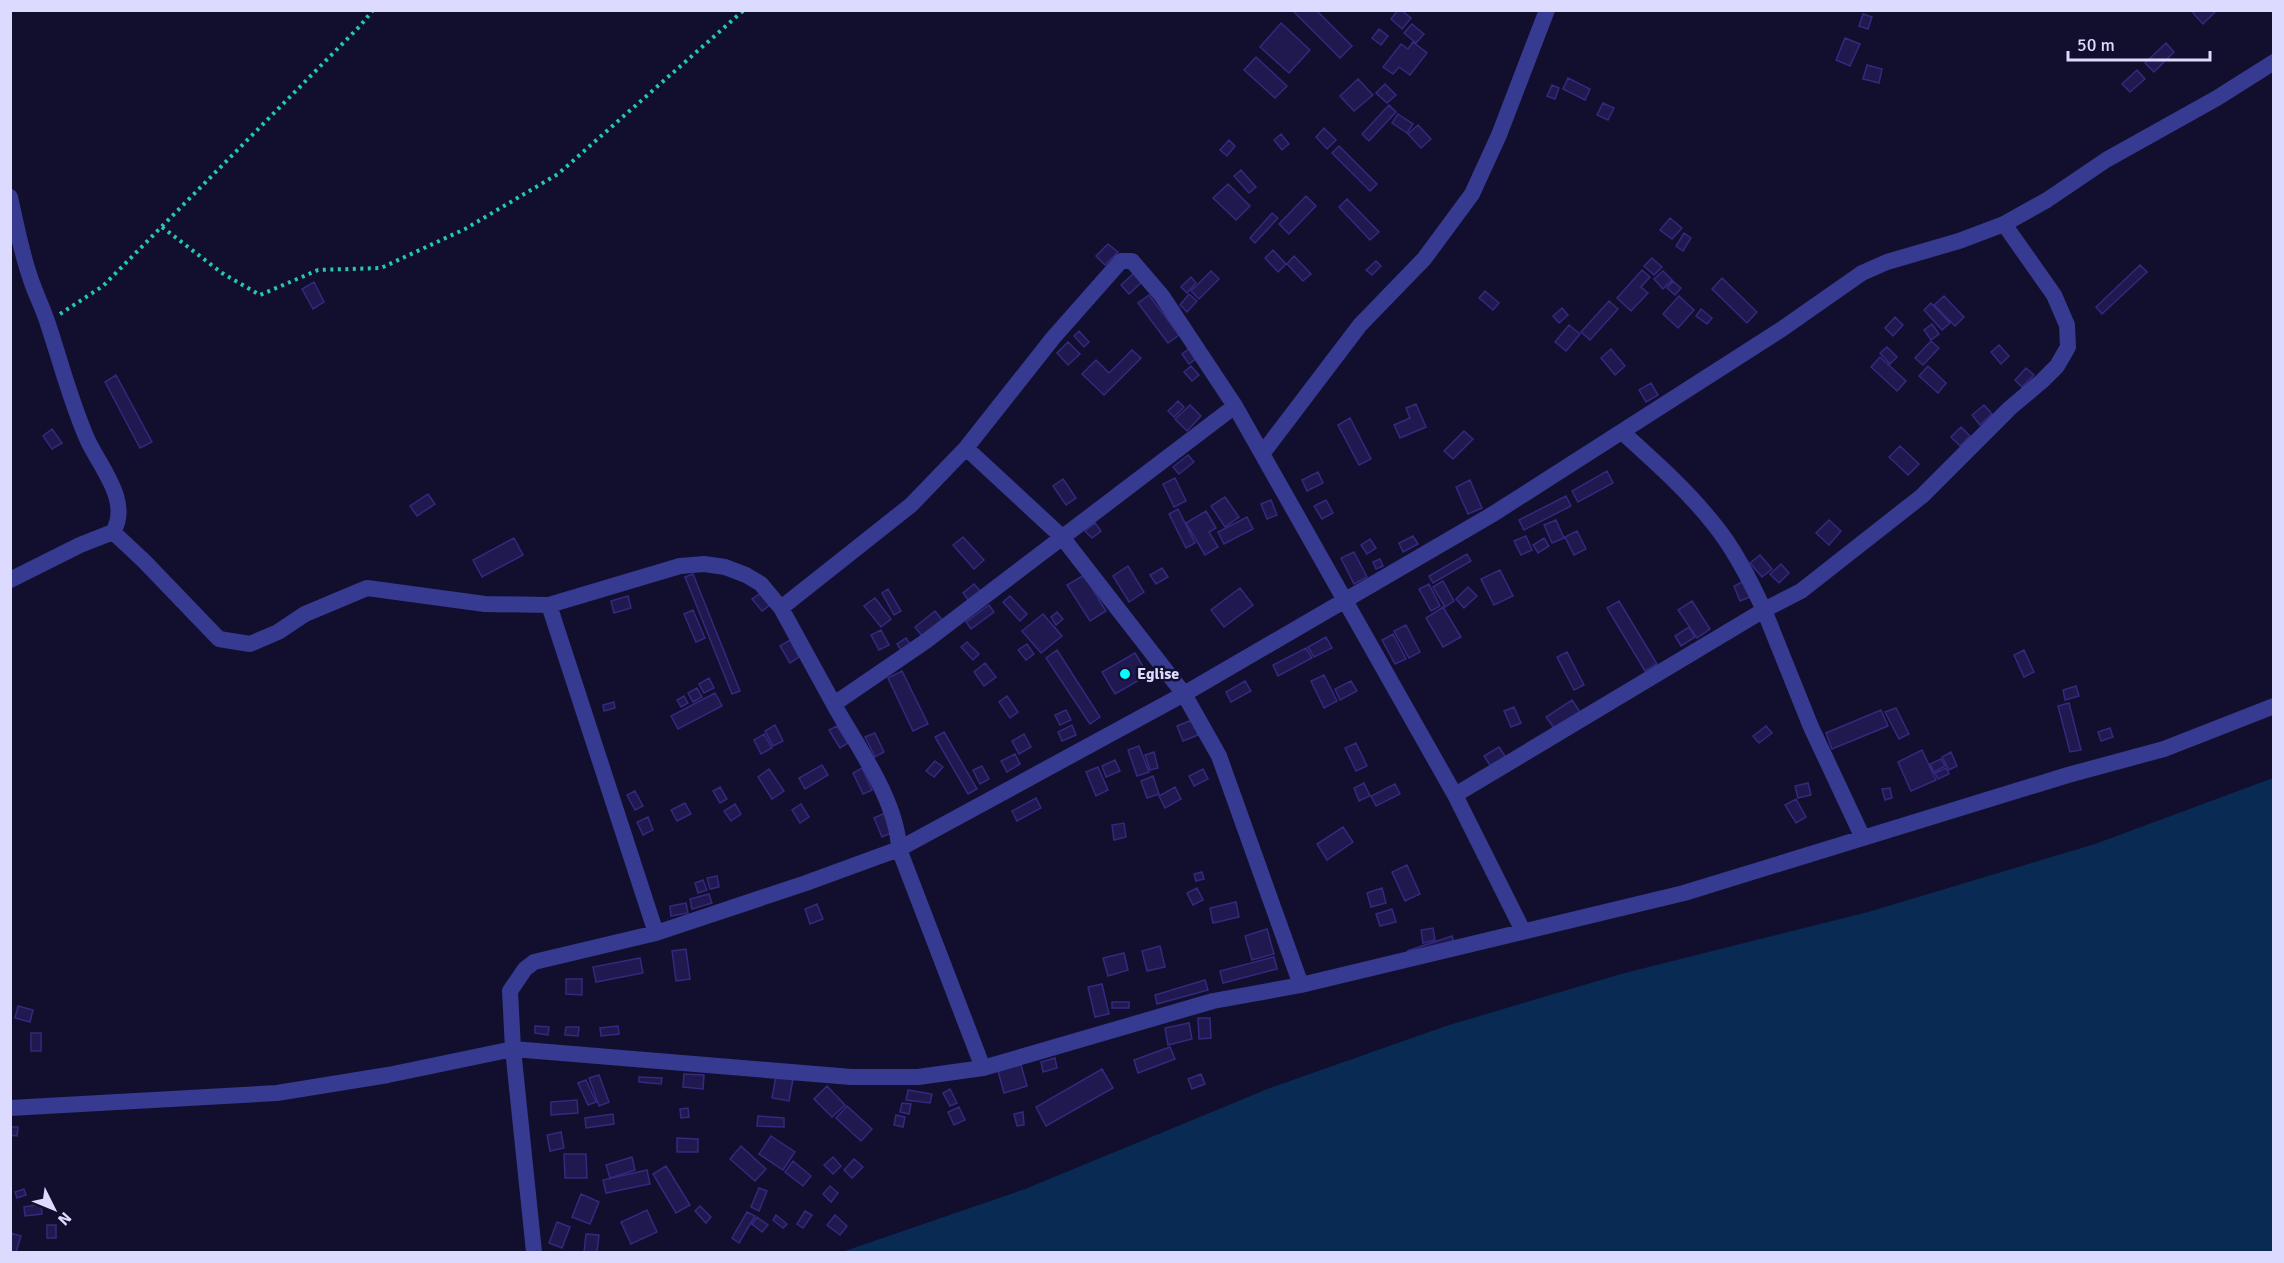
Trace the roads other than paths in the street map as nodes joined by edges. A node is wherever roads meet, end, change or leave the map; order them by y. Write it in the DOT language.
graph roads {
  1 [pos="1546,10"];
  2 [pos="2274,62"];
  3 [pos="10,198"];
  4 [pos="2004,224"];
  5 [pos="1235,406"];
  6 [pos="1622,432"];
  7 [pos="966,448"];
  8 [pos="1262,454"];
  9 [pos="113,532"];
  10 [pos="1062,537"];
  11 [pos="10,579"];
  12 [pos="1345,598"];
  13 [pos="549,605"];
  14 [pos="781,608"];
  15 [pos="1764,610"];
  16 [pos="1184,694"];
  17 [pos="834,704"];
  18 [pos="2274,706"];
  19 [pos="1455,795"];
  20 [pos="1863,838"];
  21 [pos="899,849"];
  22 [pos="1523,931"];
  23 [pos="656,933"];
  24 [pos="1301,985"];
  25 [pos="513,1049"];
  26 [pos="983,1068"];
  27 [pos="10,1108"];
  28 [pos="534,1252"];
  1 -- 8 [label="street"];
  2 -- 4 [label="street"];
  3 -- 9 [label="street"];
  4 -- 6 [label="street"];
  4 -- 15 [label="street"];
  5 -- 7 [label="street"];
  5 -- 8 [label="street"];
  5 -- 10 [label="street"];
  6 -- 12 [label="street"];
  6 -- 15 [label="street"];
  7 -- 10 [label="street"];
  7 -- 14 [label="street"];
  8 -- 12 [label="street"];
  9 -- 11 [label="street"];
  9 -- 13 [label="street"];
  10 -- 16 [label="street"];
  10 -- 17 [label="street"];
  12 -- 16 [label="street"];
  12 -- 19 [label="street"];
  13 -- 14 [label="street"];
  13 -- 23 [label="street"];
  14 -- 17 [label="street"];
  15 -- 19 [label="street"];
  15 -- 20 [label="street"];
  16 -- 21 [label="street"];
  16 -- 24 [label="street"];
  17 -- 21 [label="street"];
  18 -- 20 [label="street"];
  19 -- 22 [label="street"];
  20 -- 22 [label="street"];
  21 -- 23 [label="street"];
  21 -- 26 [label="street"];
  22 -- 24 [label="street"];
  23 -- 25 [label="street"];
  24 -- 26 [label="street"];
  25 -- 26 [label="street"];
  25 -- 27 [label="street"];
  25 -- 28 [label="street"];
}
